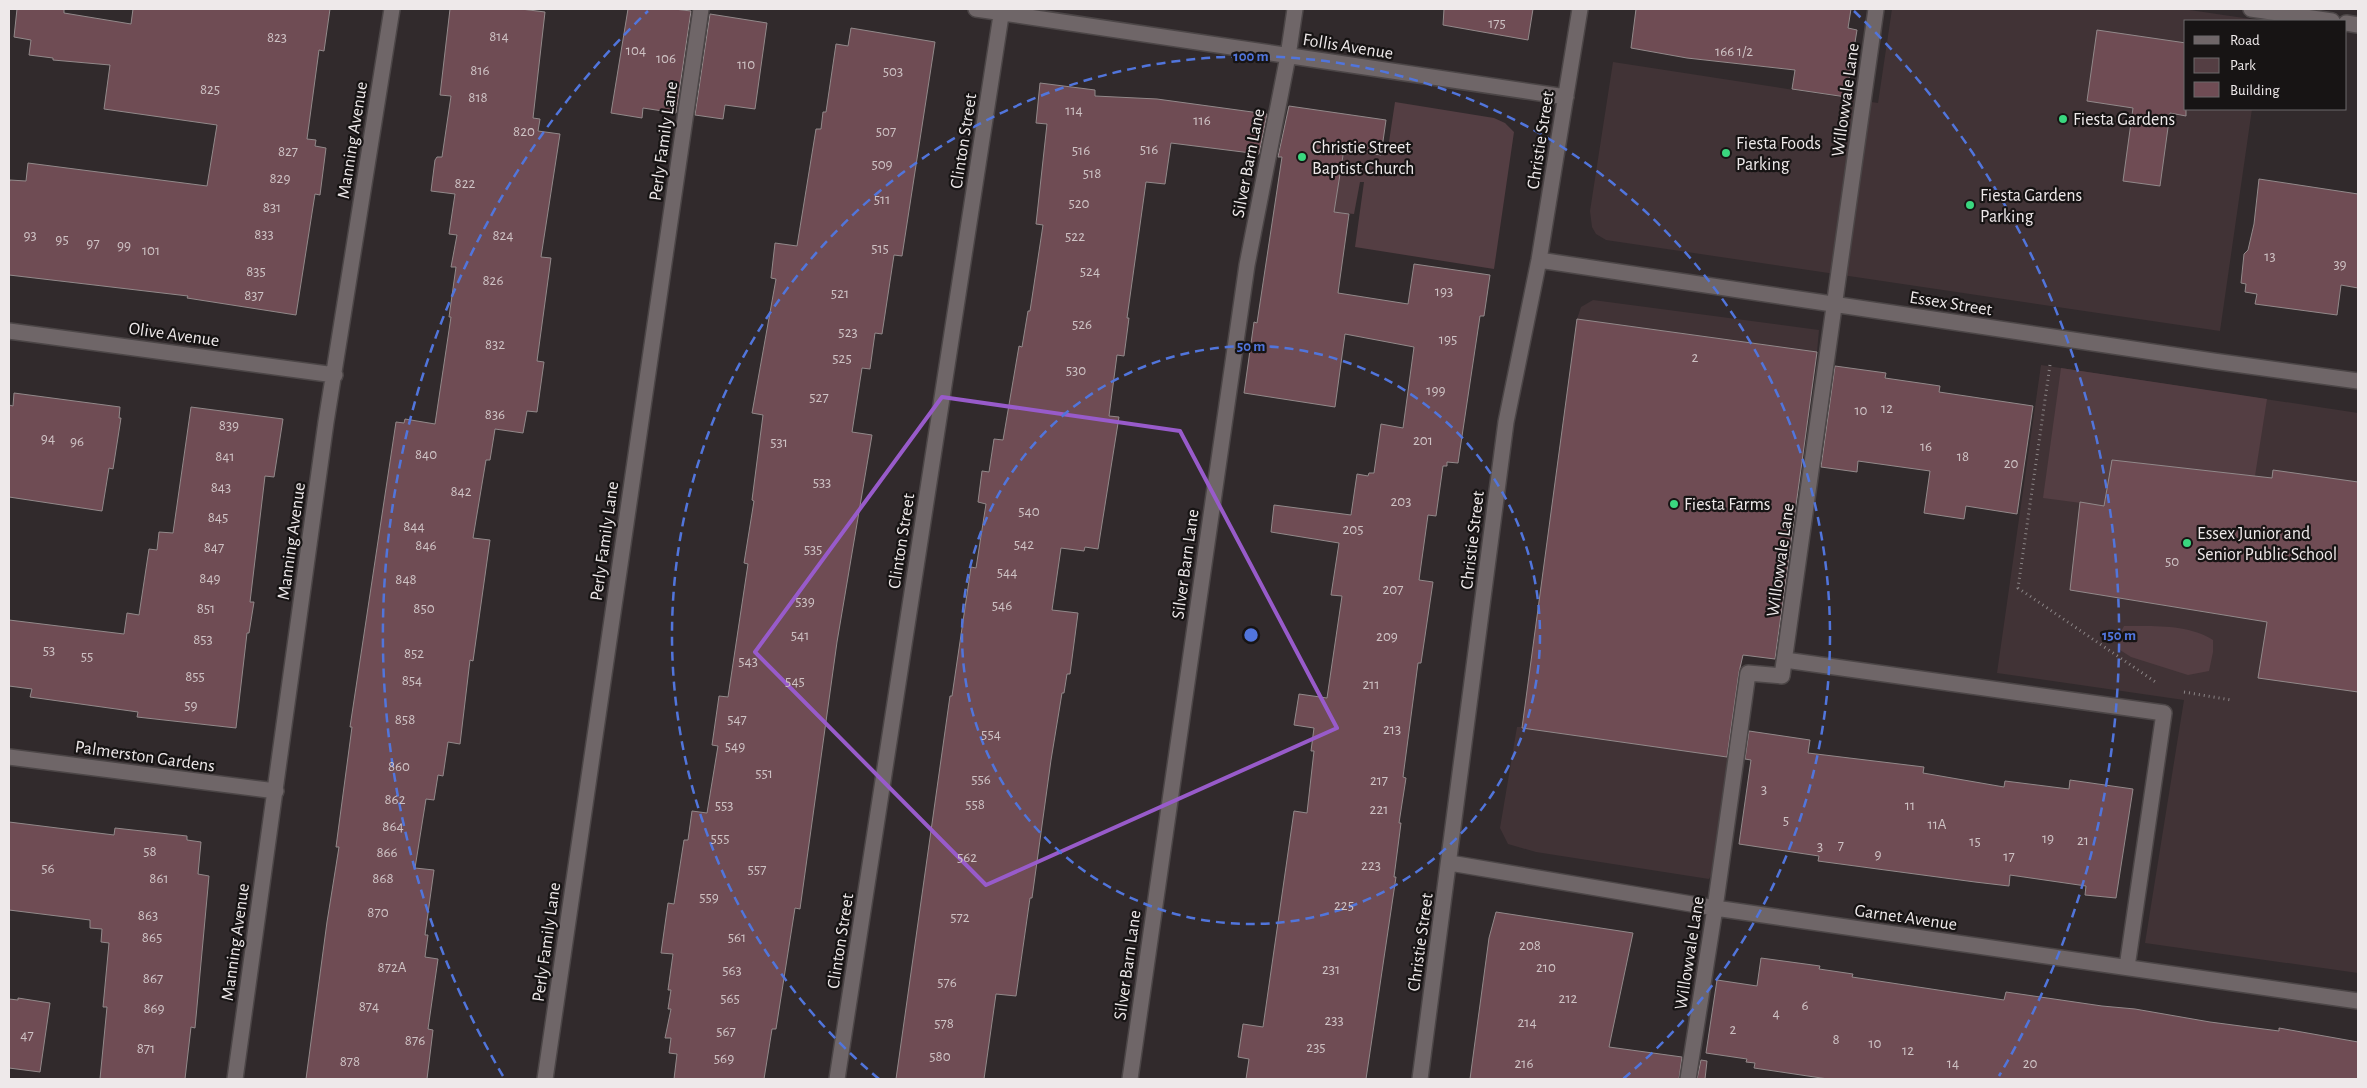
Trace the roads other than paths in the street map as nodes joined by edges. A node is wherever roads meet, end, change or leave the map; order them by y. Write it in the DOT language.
graph roads {
  1 [pos="392,9"];
  2 [pos="701,9"];
  3 [pos="976,9"];
  4 [pos="1295,9"];
  5 [pos="1580,9"];
  6 [pos="1876,9"];
  7 [pos="2251,9"];
  8 [pos="1002,11"];
  9 [pos="2325,20"];
  10 [pos="1288,56"];
  11 [pos="1566,97"];
  12 [pos="1539,260"];
  13 [pos="1836,304"];
  14 [pos="9,331"];
  15 [pos="334,374"];
  16 [pos="2358,381"];
  17 [pos="1784,660"];
  18 [pos="9,756"];
  19 [pos="276,791"];
  20 [pos="1450,863"];
  21 [pos="1716,908"];
  22 [pos="2127,967"];
  23 [pos="2358,1001"];
  24 [pos="235,1079"];
  25 [pos="545,1079"];
  26 [pos="837,1079"];
  27 [pos="1130,1079"];
  28 [pos="1420,1079"];
  29 [pos="1688,1079"];
  1 -- 15 [label="street, Manning Avenue"];
  2 -- 25 [label="street, Perly Family Lane"];
  3 -- 8 [label="street, Follis Avenue"];
  4 -- 10 [label="street, Silver Barn Lane"];
  5 -- 11 [label="street, Christie Street"];
  6 -- 13 [label="street, Willowvale Lane"];
  7 -- 9 [label="street"];
  8 -- 10 [label="street, Follis Avenue"];
  8 -- 26 [label="street, Clinton Street"];
  10 -- 11 [label="street, Follis Avenue"];
  10 -- 27 [label="street, Silver Barn Lane"];
  11 -- 12 [label="street, Christie Street"];
  12 -- 13 [label="street, Essex Street"];
  12 -- 20 [label="street, Christie Street"];
  13 -- 16 [label="street, Essex Street"];
  13 -- 17 [label="street, Willowvale Lane"];
  14 -- 15 [label="street, Olive Avenue"];
  15 -- 19 [label="street, Manning Avenue"];
  17 -- 21 [label="street, Willowvale Lane"];
  17 -- 22 [label="street"];
  18 -- 19 [label="street, Palmerston Gardens"];
  19 -- 24 [label="street, Manning Avenue"];
  20 -- 21 [label="street, Garnet Avenue"];
  20 -- 28 [label="street, Christie Street"];
  21 -- 22 [label="street, Garnet Avenue"];
  21 -- 29 [label="street, Willowvale Lane"];
  22 -- 23 [label="street, Garnet Avenue"];
}
